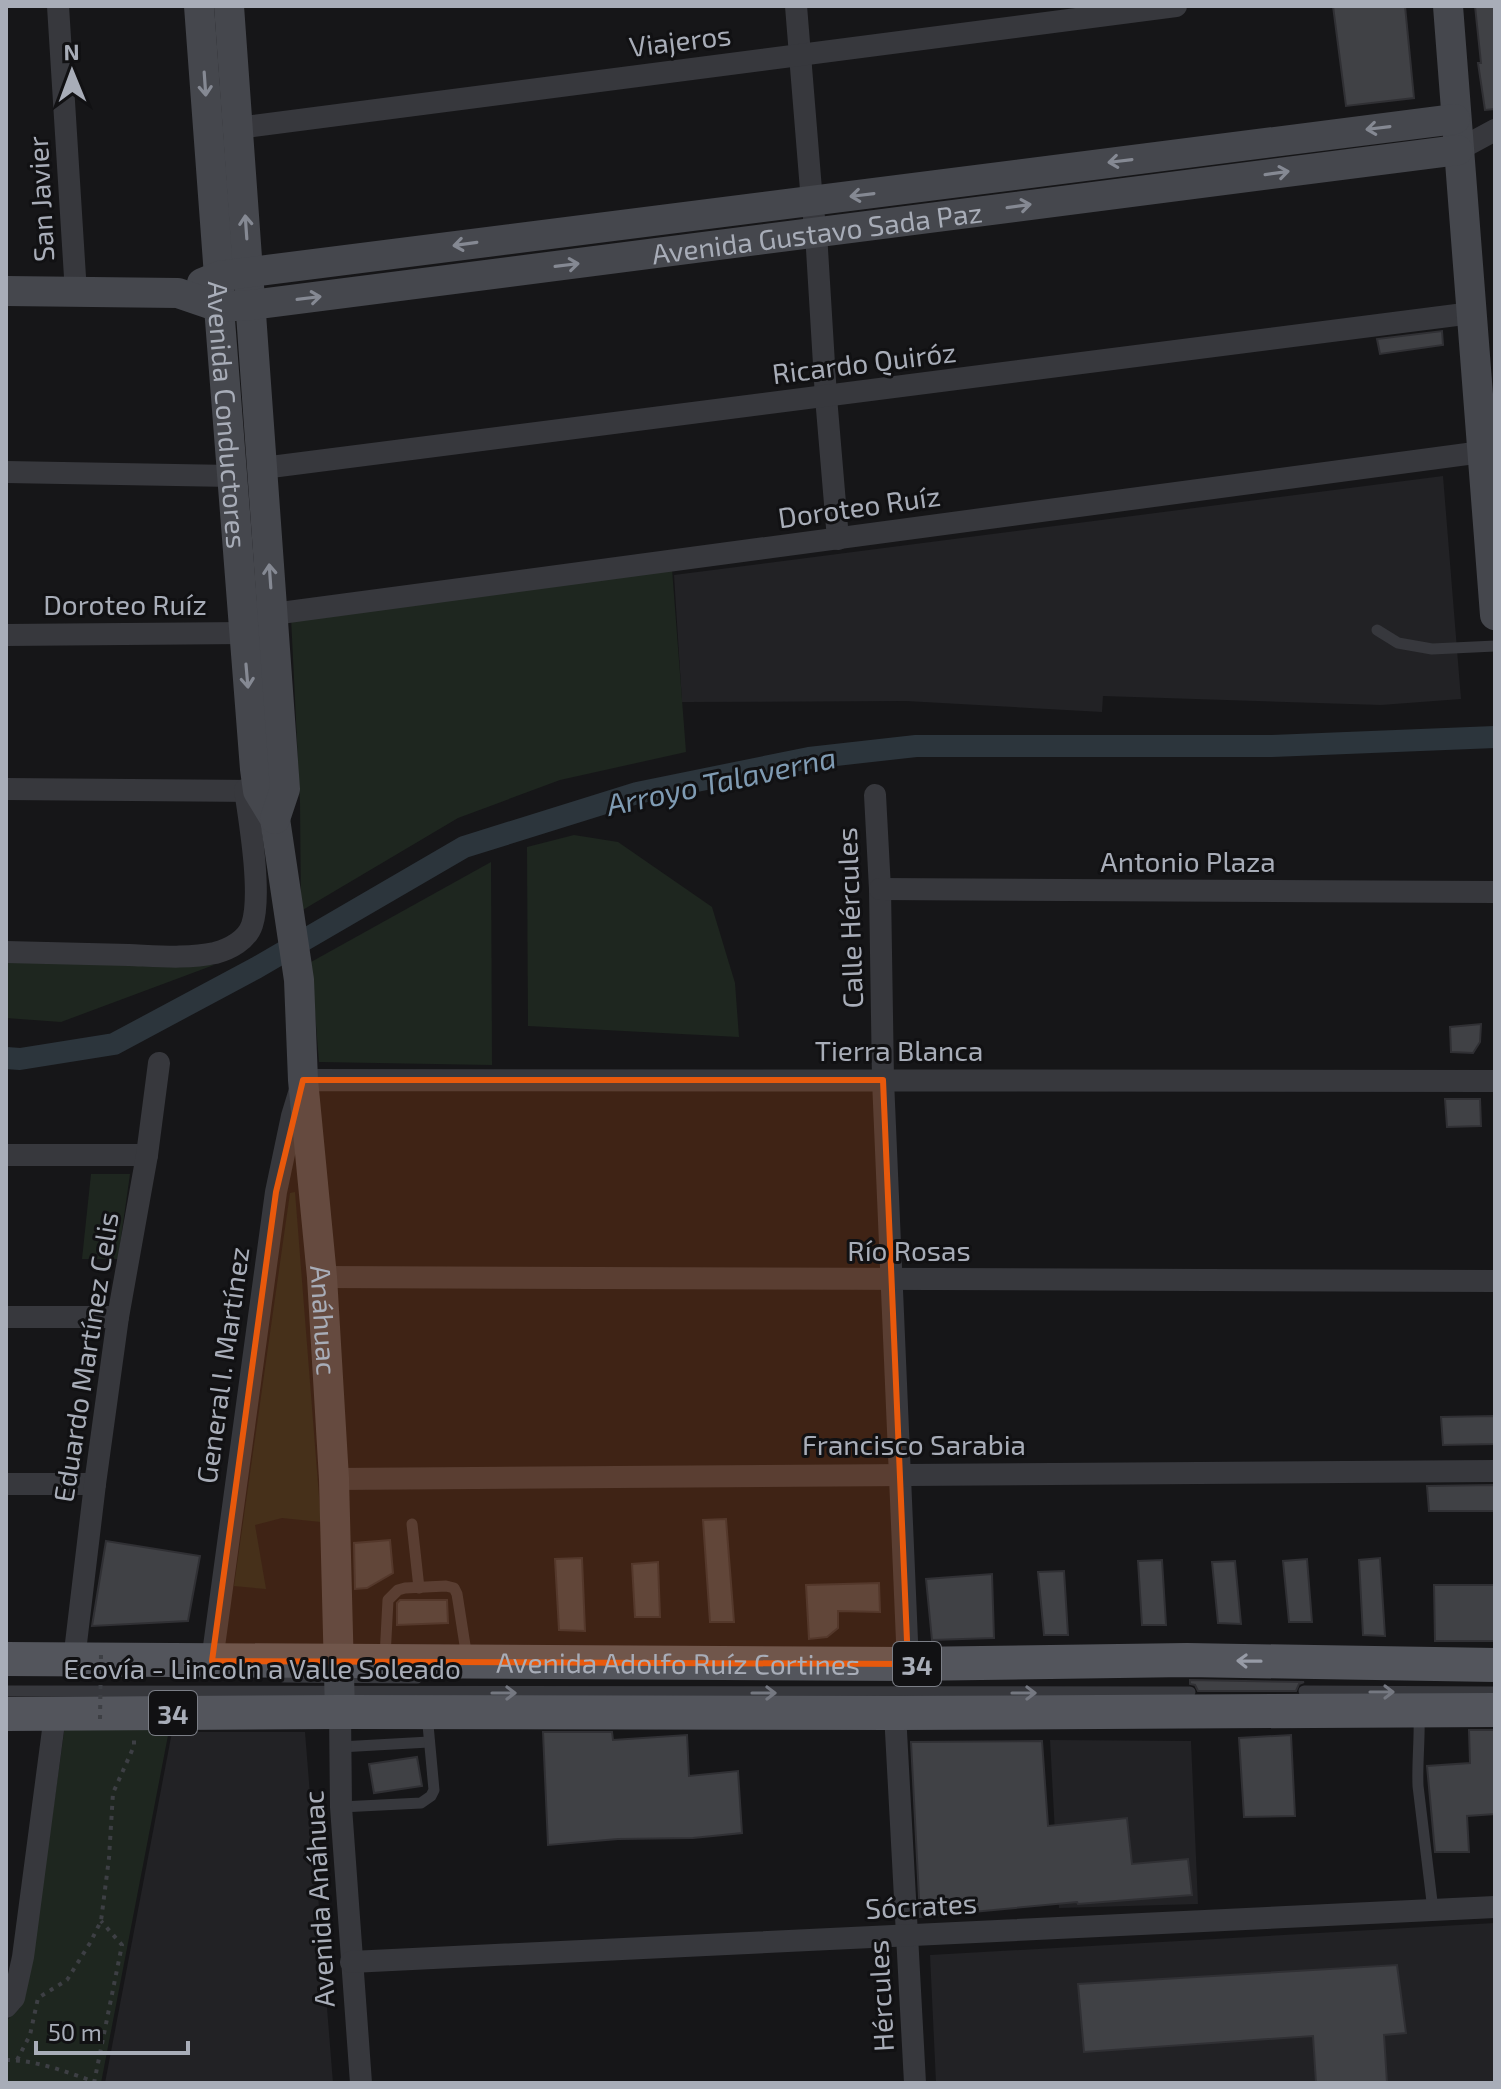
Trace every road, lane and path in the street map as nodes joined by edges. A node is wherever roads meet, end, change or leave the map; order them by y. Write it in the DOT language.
graph roads {
  1 [pos="58,6"];
  2 [pos="199,6"];
  3 [pos="229,6"];
  4 [pos="796,6"];
  5 [pos="1176,6"];
  6 [pos="1448,6"];
  7 [pos="799,55"];
  8 [pos="1455,119"];
  9 [pos="238,128"];
  10 [pos="1458,150"];
  11 [pos="812,202"];
  12 [pos="816,233"];
  13 [pos="249,274"];
  14 [pos="219,276"];
  15 [pos="6,291"];
  16 [pos="76,293"];
  17 [pos="178,293"];
  18 [pos="252,305"];
  19 [pos="219,307"];
  20 [pos="1472,313"];
  21 [pos="826,397"];
  22 [pos="1482,452"];
  23 [pos="263,468"];
  24 [pos="6,472"];
  25 [pos="232,476"];
  26 [pos="1492,531"];
  27 [pos="838,539"];
  28 [pos="273,614"];
  29 [pos="1495,615"];
  30 [pos="243,624"];
  31 [pos="1377,630"];
  32 [pos="6,635"];
  33 [pos="1495,646"];
  34 [pos="6,789"];
  35 [pos="263,790"];
  36 [pos="875,795"];
  37 [pos="880,889"];
  38 [pos="1495,892"];
  39 [pos="6,952"];
  40 [pos="299,980"];
  41 [pos="159,1063"];
  42 [pos="303,1080"];
  43 [pos="883,1080"];
  44 [pos="1495,1081"];
  45 [pos="6,1155"];
  46 [pos="147,1155"];
  47 [pos="322,1277"];
  48 [pos="891,1280"];
  49 [pos="1495,1281"];
  50 [pos="6,1317"];
  51 [pos="118,1317"];
  52 [pos="1495,1471"];
  53 [pos="899,1474"];
  54 [pos="334,1479"];
  55 [pos="6,1484"];
  56 [pos="95,1484"];
  57 [pos="412,1524"];
  58 [pos="419,1588"];
  59 [pos="88,1657"];
  60 [pos="6,1659"];
  61 [pos="212,1661"];
  62 [pos="385,1662"];
  63 [pos="468,1663"];
  64 [pos="1495,1665"];
  65 [pos="911,1672"];
  66 [pos="275,1677"];
  67 [pos="433,1678"];
  68 [pos="339,1686"];
  69 [pos="6,1691"];
  70 [pos="1304,1691"];
  71 [pos="1190,1692"];
  72 [pos="1495,1692"];
  73 [pos="1419,1710"];
  74 [pos="1495,1710"];
  75 [pos="895,1713"];
  76 [pos="6,1714"];
  77 [pos="55,1715"];
  78 [pos="100,1719"];
  79 [pos="428,1727"];
  80 [pos="133,1734"];
  81 [pos="340,1747"];
  82 [pos="341,1807"];
  83 [pos="6,1906"];
  84 [pos="29,1906"];
  85 [pos="1495,1907"];
  86 [pos="1433,1910"];
  87 [pos="101,1921"];
  88 [pos="906,1936"];
  89 [pos="351,1962"];
  90 [pos="6,2007"];
  91 [pos="6,2060"];
  92 [pos="17,2060"];
  93 [pos="94,2083"];
  94 [pos="361,2083"];
  95 [pos="915,2083"];
  1 -- 16 [label="street, San Javier"];
  2 -- 14 [label="street, Avenida Conductores, one-way"];
  3 -- 9 [label="street, Avenida Conductores"];
  4 -- 7 [label="street"];
  5 -- 7 [label="street, Viajeros"];
  6 -- 8 [label="street"];
  7 -- 9 [label="street, Viajeros"];
  7 -- 11 [label="street"];
  8 -- 10 [label="street"];
  8 -- 11 [label="street, Avenida Gustavo Sada Paz, one-way"];
  13 -- 9 [label="street, Avenida Conductores, one-way"];
  12 -- 10 [label="street, Avenida Gustavo Sada Paz, one-way"];
  10 -- 20 [label="street"];
  11 -- 12 [label="street"];
  11 -- 13 [label="street, Avenida Gustavo Sada Paz, one-way"];
  18 -- 12 [label="street, Avenida Gustavo Sada Paz, one-way"];
  12 -- 21 [label="street"];
  13 -- 14 [label="street, Avenida Gustavo Sada Paz"];
  13 -- 18 [label="street, Avenida Conductores"];
  14 -- 17 [label="street, Avenida Gustavo Sada Paz"];
  14 -- 19 [label="street, Avenida Conductores"];
  15 -- 16 [label="street, Avenida Gustavo Sada Paz"];
  16 -- 17 [label="street, Avenida Gustavo Sada Paz"];
  17 -- 19 [label="street, Avenida Gustavo Sada Paz"];
  18 -- 19 [label="street, Avenida Gustavo Sada Paz"];
  18 -- 23 [label="street, Avenida Conductores"];
  19 -- 25 [label="street, Avenida Conductores"];
  20 -- 21 [label="street, Ricardo Quiróz"];
  20 -- 22 [label="street"];
  21 -- 23 [label="street, Ricardo Quiróz"];
  21 -- 27 [label="street"];
  22 -- 26 [label="street"];
  22 -- 27 [label="street, Doroteo Ruíz"];
  28 -- 23 [label="street, Avenida Conductores, one-way"];
  24 -- 25 [label="street"];
  25 -- 30 [label="street, Avenida Conductores"];
  26 -- 29 [label="street"];
  27 -- 28 [label="street, Doroteo Ruíz"];
  28 -- 30 [label="street, Doroteo Ruíz"];
  28 -- 35 [label="street, Avenida Conductores"];
  30 -- 32 [label="street, Doroteo Ruíz"];
  30 -- 35 [label="street, Avenida Conductores, one-way"];
  31 -- 33 [label="lane"];
  34 -- 35 [label="street"];
  35 -- 39 [label="street"];
  35 -- 40 [label="street, Avenida Conductores"];
  36 -- 37 [label="street, Calle Hércules"];
  37 -- 38 [label="street, Antonio Plaza"];
  37 -- 43 [label="street, Calle Hércules"];
  40 -- 42 [label="street, Anáhuac"];
  41 -- 46 [label="street, Eduardo Martínez Celis"];
  42 -- 43 [label="street, Tierra Blanca"];
  42 -- 47 [label="street, Anáhuac"];
  42 -- 61 [label="street, General I. Martínez"];
  43 -- 44 [label="street, Tierra Blanca"];
  43 -- 48 [label="street, Calle Hércules"];
  45 -- 46 [label="street"];
  46 -- 51 [label="street, Eduardo Martínez Celis"];
  47 -- 48 [label="street, Río Rosas"];
  47 -- 54 [label="street, Anáhuac"];
  48 -- 49 [label="street, Río Rosas"];
  48 -- 53 [label="street, Calle Hércules"];
  50 -- 51 [label="street"];
  51 -- 56 [label="street, Eduardo Martínez Celis"];
  52 -- 53 [label="street, Francisco Sarabia"];
  53 -- 54 [label="street, Francisco Sarabia"];
  53 -- 65 [label="street, Calle Hércules"];
  54 -- 68 [label="street, Anáhuac"];
  55 -- 56 [label="street"];
  56 -- 59 [label="street, Eduardo Martínez Celis"];
  57 -- 58 [label="lane"];
  58 -- 62 [label="lane"];
  58 -- 63 [label="lane"];
  59 -- 60 [label="main road, Avenida Adolfo Ruíz Cortines / 34"];
  59 -- 61 [label="main road, Avenida Adolfo Ruíz Cortines / 34"];
  59 -- 78 [label="path, bridge"];
  61 -- 68 [label="main road, Avenida Adolfo Ruíz Cortines / 34"];
  62 -- 63 [label="main road, Avenida Adolfo Ruíz Cortines / 34"];
  62 -- 68 [label="main road, Avenida Adolfo Ruíz Cortines / 34"];
  63 -- 65 [label="main road, Avenida Adolfo Ruíz Cortines / 34"];
  64 -- 65 [label="main road, Avenida Adolfo Ruíz Cortines / 34, one-way"];
  66 -- 68 [label="lane"];
  67 -- 68 [label="lane"];
  68 -- 69 [label="lane, Ecovía - Lincoln a Valle Soleado"];
  68 -- 71 [label="lane, Ecovía - Lincoln a Valle Soleado, one-way"];
  68 -- 77 [label="main road, Avenida Adolfo Ruíz Cortines / 34"];
  68 -- 79 [label="main road, Avenida Adolfo Ruíz Cortines / 34"];
  68 -- 81 [label="street, Avenida Anáhuac"];
  70 -- 72 [label="lane, one-way"];
  73 -- 74 [label="main road, Avenida Adolfo Ruíz Cortines / 34"];
  73 -- 75 [label="main road, Avenida Adolfo Ruíz Cortines / 34"];
  73 -- 86 [label="lane"];
  75 -- 79 [label="main road, Avenida Adolfo Ruíz Cortines / 34"];
  75 -- 88 [label="street, Hércules"];
  76 -- 77 [label="main road, Avenida Adolfo Ruíz Cortines / 34"];
  77 -- 84 [label="street"];
  79 -- 81 [label="lane"];
  79 -- 82 [label="lane"];
  80 -- 87 [label="path"];
  81 -- 82 [label="street, Avenida Anáhuac"];
  82 -- 89 [label="street, Avenida Anáhuac"];
  83 -- 84 [label="street"];
  84 -- 90 [label="street"];
  85 -- 86 [label="street, Sócrates"];
  86 -- 88 [label="street, Sócrates"];
  87 -- 92 [label="path"];
  87 -- 93 [label="path"];
  88 -- 89 [label="street, Sócrates"];
  88 -- 95 [label="street, Hércules"];
  89 -- 94 [label="street, Avenida Anáhuac"];
  91 -- 92 [label="path"];
  92 -- 93 [label="path"];
}
